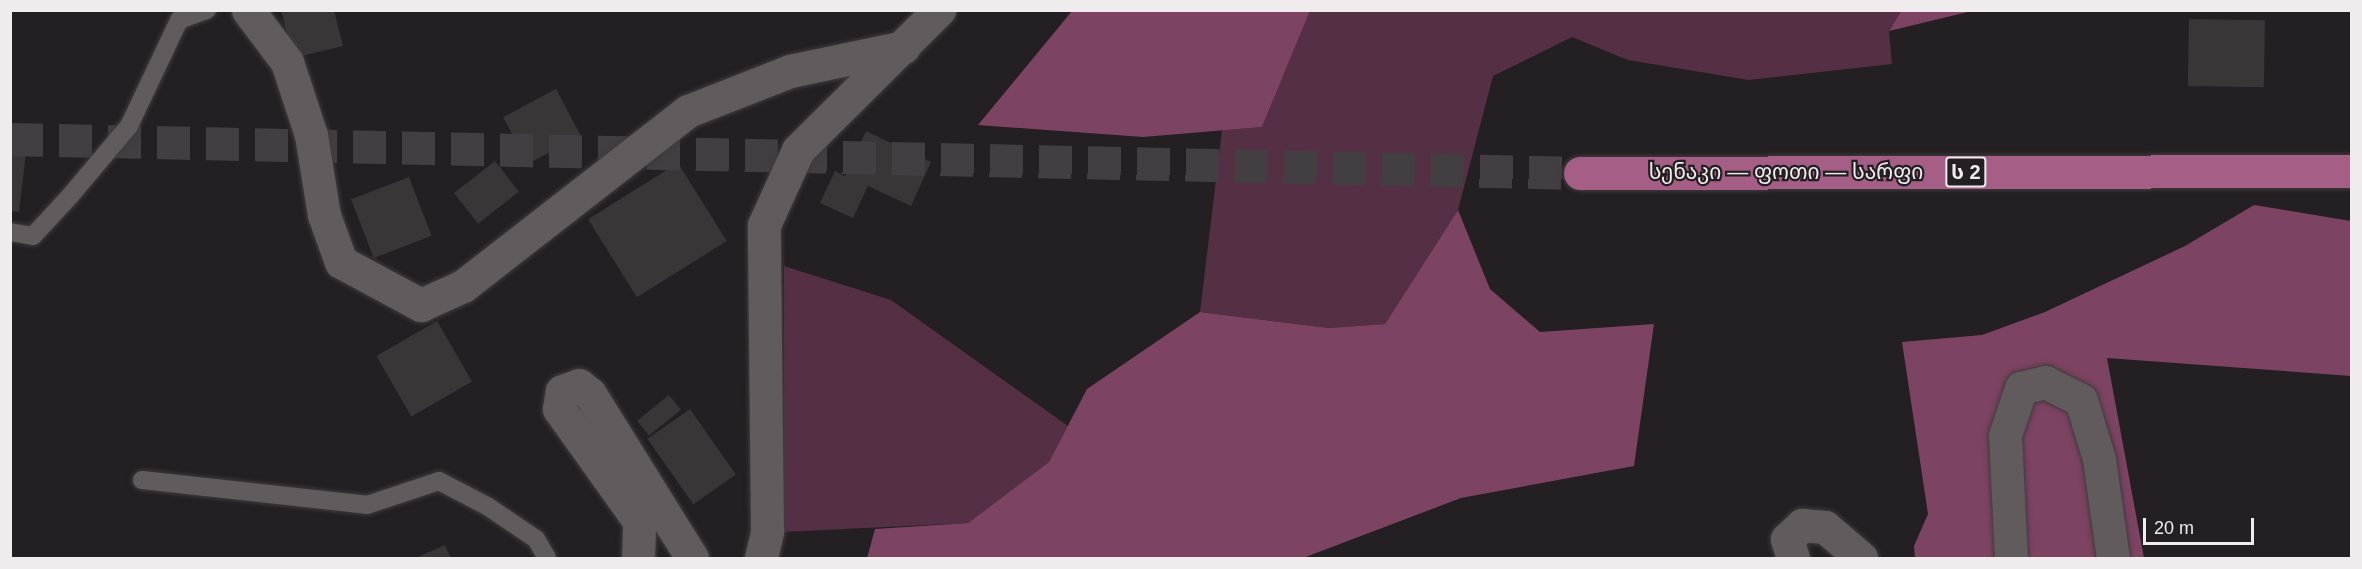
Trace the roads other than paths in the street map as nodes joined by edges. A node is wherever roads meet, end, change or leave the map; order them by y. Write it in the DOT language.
graph roads {
  1 [pos="207,10"];
  2 [pos="248,10"];
  3 [pos="939,10"];
  4 [pos="904,47"];
  5 [pos="2352,171"];
  6 [pos="1580,173"];
  7 [pos="10,232"];
  8 [pos="142,480"];
  9 [pos="547,558"];
  10 [pos="638,558"];
  11 [pos="692,558"];
  12 [pos="761,558"];
  13 [pos="1792,558"];
  14 [pos="1861,558"];
  15 [pos="2011,558"];
  16 [pos="2112,558"];
  1 -- 7 [label="lane"];
  2 -- 4 [label="street"];
  3 -- 4 [label="street"];
  4 -- 12 [label="street"];
  5 -- 6 [label="highway, სენაკი — ფოთი — სარფი / ს 2"];
  8 -- 9 [label="lane"];
  10 -- 11 [label="street"];
  13 -- 14 [label="street"];
  15 -- 16 [label="street"];
}
